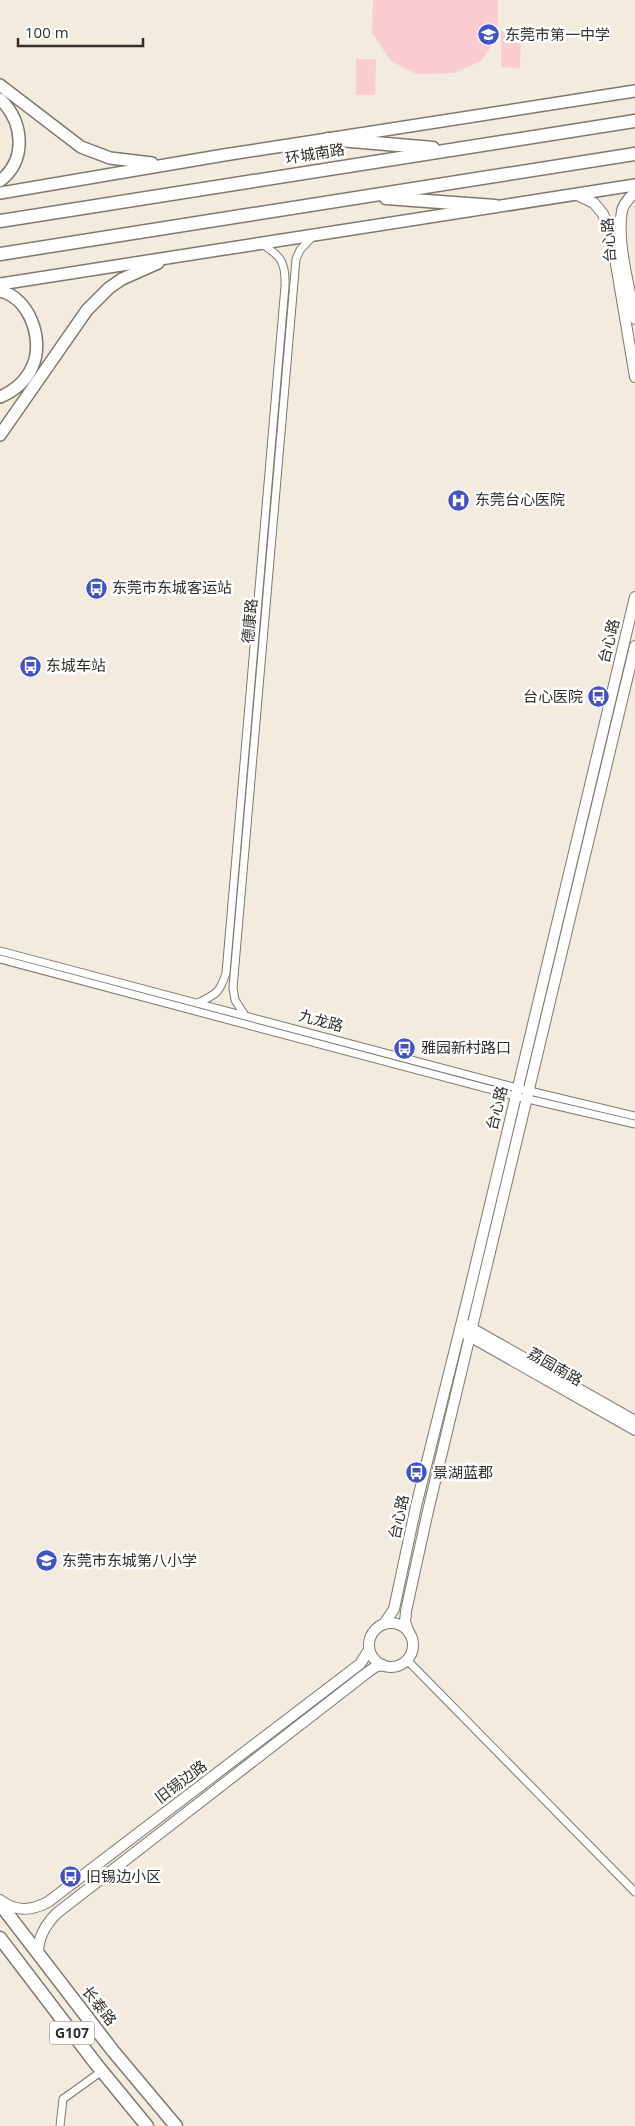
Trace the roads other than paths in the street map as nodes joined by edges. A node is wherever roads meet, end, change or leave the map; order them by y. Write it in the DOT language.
graph roads {
  1 [pos="0,85"];
  2 [pos="635,91"];
  3 [pos="0,99"];
  4 [pos="635,121"];
  5 [pos="328,139"];
  6 [pos="453,149"];
  7 [pos="635,154"];
  8 [pos="176,164"];
  9 [pos="0,181"];
  10 [pos="635,185"];
  11 [pos="635,192"];
  12 [pos="0,193"];
  13 [pos="575,194"];
  14 [pos="364,196"];
  15 [pos="495,206"];
  16 [pos="0,221"];
  17 [pos="315,234"];
  18 [pos="259,243"];
  19 [pos="0,254"];
  20 [pos="185,254"];
  21 [pos="0,284"];
  22 [pos="0,291"];
  23 [pos="635,319"];
  24 [pos="635,377"];
  25 [pos="0,397"];
  26 [pos="0,435"];
  27 [pos="635,597"];
  28 [pos="635,646"];
  29 [pos="0,951"];
  30 [pos="0,959"];
  31 [pos="198,1002"];
  32 [pos="244,1014"];
  33 [pos="516,1092"];
  34 [pos="527,1095"];
  35 [pos="635,1116"];
  36 [pos="635,1124"];
  37 [pos="465,1329"];
  38 [pos="635,1421"];
  39 [pos="635,1430"];
  40 [pos="384,1624"];
  41 [pos="409,1634"];
  42 [pos="370,1650"];
  43 [pos="407,1660"];
  44 [pos="383,1666"];
  45 [pos="635,1892"];
  46 [pos="0,1900"];
  47 [pos="0,1904"];
  48 [pos="0,1938"];
  49 [pos="38,1953"];
  50 [pos="102,2071"];
  51 [pos="60,2126"];
  52 [pos="148,2126"];
  53 [pos="176,2126"];
  1 -- 8 [label="main road"];
  2 -- 5 [label="main road"];
  3 -- 9 [label="main road"];
  4 -- 6 [label="highway, 环城南路"];
  5 -- 6 [label="highway"];
  5 -- 8 [label="main road"];
  6 -- 16 [label="highway, 环城南路"];
  7 -- 14 [label="highway"];
  8 -- 12 [label="main road"];
  10 -- 13 [label="main road"];
  11 -- 23 [label="main road, 台心路"];
  13 -- 15 [label="main road"];
  13 -- 24 [label="main road, 台心路"];
  14 -- 15 [label="highway"];
  14 -- 19 [label="highway"];
  15 -- 17 [label="main road"];
  17 -- 18 [label="main road"];
  17 -- 32 [label="street, 德康路"];
  18 -- 20 [label="main road"];
  18 -- 31 [label="street, 德康路"];
  20 -- 21 [label="main road"];
  20 -- 26 [label="main road"];
  22 -- 25 [label="main road"];
  27 -- 33 [label="main road, 台心路"];
  28 -- 34 [label="main road, 台心路"];
  29 -- 31 [label="street, 九龙路"];
  30 -- 33 [label="street, 九龙路"];
  31 -- 32 [label="street, 九龙路"];
  32 -- 33 [label="street, 九龙路"];
  33 -- 34 [label="street, 九龙路"];
  33 -- 37 [label="main road, 台心路"];
  34 -- 35 [label="street, 九龙路"];
  34 -- 36 [label="street, 九龙路"];
  34 -- 37 [label="main road, 台心路"];
  37 -- 38 [label="main road, 荔园南路"];
  37 -- 39 [label="main road, 荔园南路"];
  37 -- 40 [label="main road, 台心路"];
  37 -- 41 [label="main road, 台心路"];
  40 -- 41 [label="main road"];
  40 -- 42 [label="main road"];
  41 -- 43 [label="main road"];
  42 -- 44 [label="main road"];
  42 -- 46 [label="main road, 旧锡边路"];
  43 -- 44 [label="main road"];
  43 -- 45 [label="street"];
  44 -- 49 [label="main road, 旧锡边路"];
  47 -- 49 [label="highway, 长泰路 / G107"];
  48 -- 50 [label="highway, G107"];
  49 -- 53 [label="highway, 长泰路 / G107"];
  50 -- 51 [label="street"];
  50 -- 52 [label="highway, G107"];
}
